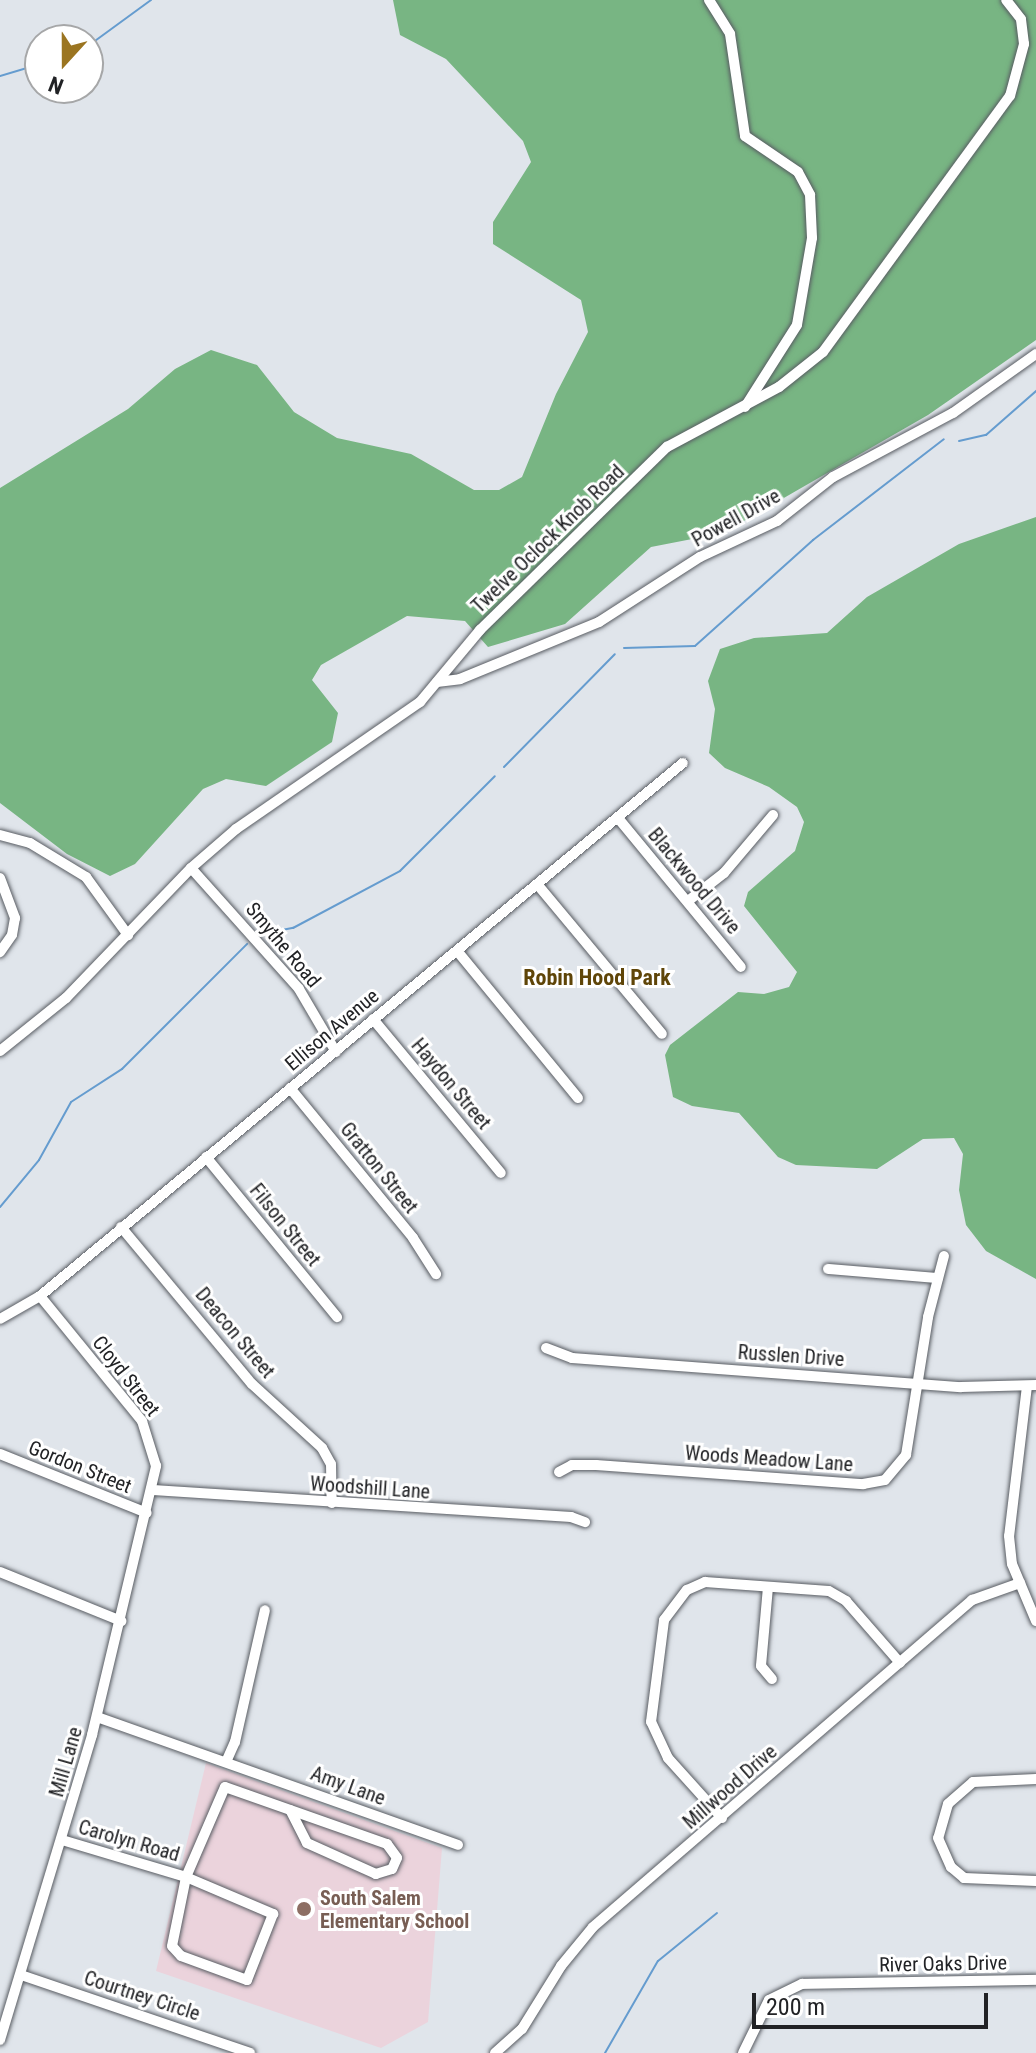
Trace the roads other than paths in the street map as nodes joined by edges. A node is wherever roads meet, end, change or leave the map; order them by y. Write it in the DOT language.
graph roads {
  1 [pos="709,0"];
  2 [pos="1006,0"];
  3 [pos="1036,354"];
  4 [pos="745,407"];
  5 [pos="437,682"];
  6 [pos="683,763"];
  7 [pos="773,815"];
  8 [pos="618,818"];
  9 [pos="0,835"];
  10 [pos="191,868"];
  11 [pos="0,878"];
  12 [pos="537,884"];
  13 [pos="688,901"];
  14 [pos="128,935"];
  15 [pos="0,952"];
  16 [pos="458,952"];
  17 [pos="741,967"];
  18 [pos="373,1019"];
  19 [pos="662,1034"];
  20 [pos="0,1051"];
  21 [pos="336,1052"];
  22 [pos="290,1088"];
  23 [pos="578,1098"];
  24 [pos="206,1157"];
  25 [pos="501,1173"];
  26 [pos="121,1227"];
  27 [pos="944,1256"];
  28 [pos="828,1269"];
  29 [pos="436,1274"];
  30 [pos="938,1278"];
  31 [pos="40,1296"];
  32 [pos="337,1317"];
  33 [pos="0,1319"];
  34 [pos="546,1348"];
  35 [pos="917,1384"];
  36 [pos="1031,1386"];
  37 [pos="0,1454"];
  38 [pos="559,1472"];
  39 [pos="153,1490"];
  40 [pos="332,1503"];
  41 [pos="147,1513"];
  42 [pos="585,1522"];
  43 [pos="0,1572"];
  44 [pos="1020,1583"];
  45 [pos="768,1587"];
  46 [pos="265,1610"];
  47 [pos="121,1621"];
  48 [pos="1036,1621"];
  49 [pos="900,1663"];
  50 [pos="772,1679"];
  51 [pos="97,1717"];
  52 [pos="226,1762"];
  53 [pos="1036,1779"];
  54 [pos="290,1810"];
  55 [pos="722,1818"];
  56 [pos="62,1840"];
  57 [pos="458,1845"];
  58 [pos="186,1877"];
  59 [pos="1036,1881"];
  60 [pos="21,1975"];
  61 [pos="1036,1980"];
  62 [pos="1,2035"];
  63 [pos="250,2053"];
  64 [pos="495,2053"];
  65 [pos="743,2053"];
  1 -- 4 [label="street"];
  2 -- 4 [label="street, Twelve Oclock Knob Road"];
  3 -- 5 [label="street, Powell Drive"];
  4 -- 5 [label="street, Twelve Oclock Knob Road"];
  5 -- 10 [label="street, Twelve Oclock Knob Road"];
  6 -- 8 [label="street, Ellison Avenue"];
  7 -- 13 [label="street"];
  8 -- 12 [label="street, Ellison Avenue"];
  8 -- 13 [label="street, Blackwood Drive"];
  9 -- 14 [label="street"];
  10 -- 14 [label="street, Twelve Oclock Knob Road"];
  10 -- 21 [label="street, Smythe Road"];
  11 -- 15 [label="street"];
  12 -- 16 [label="street, Ellison Avenue"];
  12 -- 19 [label="street"];
  13 -- 17 [label="street, Blackwood Drive"];
  14 -- 20 [label="street, Twelve Oclock Knob Road"];
  16 -- 18 [label="street, Ellison Avenue"];
  16 -- 23 [label="street"];
  18 -- 21 [label="street, Ellison Avenue"];
  18 -- 25 [label="street, Haydon Street"];
  21 -- 22 [label="street, Ellison Avenue"];
  22 -- 24 [label="street, Ellison Avenue"];
  22 -- 29 [label="street, Gratton Street"];
  24 -- 26 [label="street, Ellison Avenue"];
  24 -- 32 [label="street, Filson Street"];
  26 -- 31 [label="street, Ellison Avenue"];
  26 -- 40 [label="street, Deacon Street"];
  27 -- 30 [label="street, Woods Meadow Lane"];
  28 -- 30 [label="street"];
  30 -- 35 [label="street, Woods Meadow Lane"];
  31 -- 33 [label="street, Ellison Avenue"];
  31 -- 39 [label="street, Cloyd Street"];
  34 -- 35 [label="street, Russlen Drive"];
  35 -- 36 [label="street, Russlen Drive"];
  35 -- 38 [label="street, Woods Meadow Lane"];
  36 -- 44 [label="street"];
  37 -- 41 [label="street, Gordon Street"];
  39 -- 40 [label="street, Woodshill Lane"];
  39 -- 41 [label="street, Mill Lane"];
  40 -- 42 [label="street, Woodshill Lane"];
  41 -- 47 [label="street, Mill Lane"];
  43 -- 47 [label="street"];
  44 -- 48 [label="street"];
  44 -- 49 [label="street, Millwood Drive"];
  45 -- 49 [label="street"];
  45 -- 50 [label="street"];
  45 -- 55 [label="street"];
  46 -- 52 [label="street"];
  47 -- 51 [label="street, Mill Lane"];
  49 -- 55 [label="street, Millwood Drive"];
  51 -- 52 [label="street, Amy Lane"];
  51 -- 56 [label="street, Mill Lane"];
  52 -- 57 [label="street, Amy Lane"];
  53 -- 59 [label="street"];
  54 -- 54 [label="street"];
  54 -- 58 [label="street"];
  55 -- 64 [label="street, Millwood Drive"];
  56 -- 58 [label="street, Carolyn Road"];
  56 -- 60 [label="street, Mill Lane"];
  58 -- 58 [label="street, Carolyn Road"];
  60 -- 62 [label="street, Mill Lane"];
  60 -- 63 [label="street, Courtney Circle"];
  61 -- 65 [label="street, River Oaks Drive"];
}
